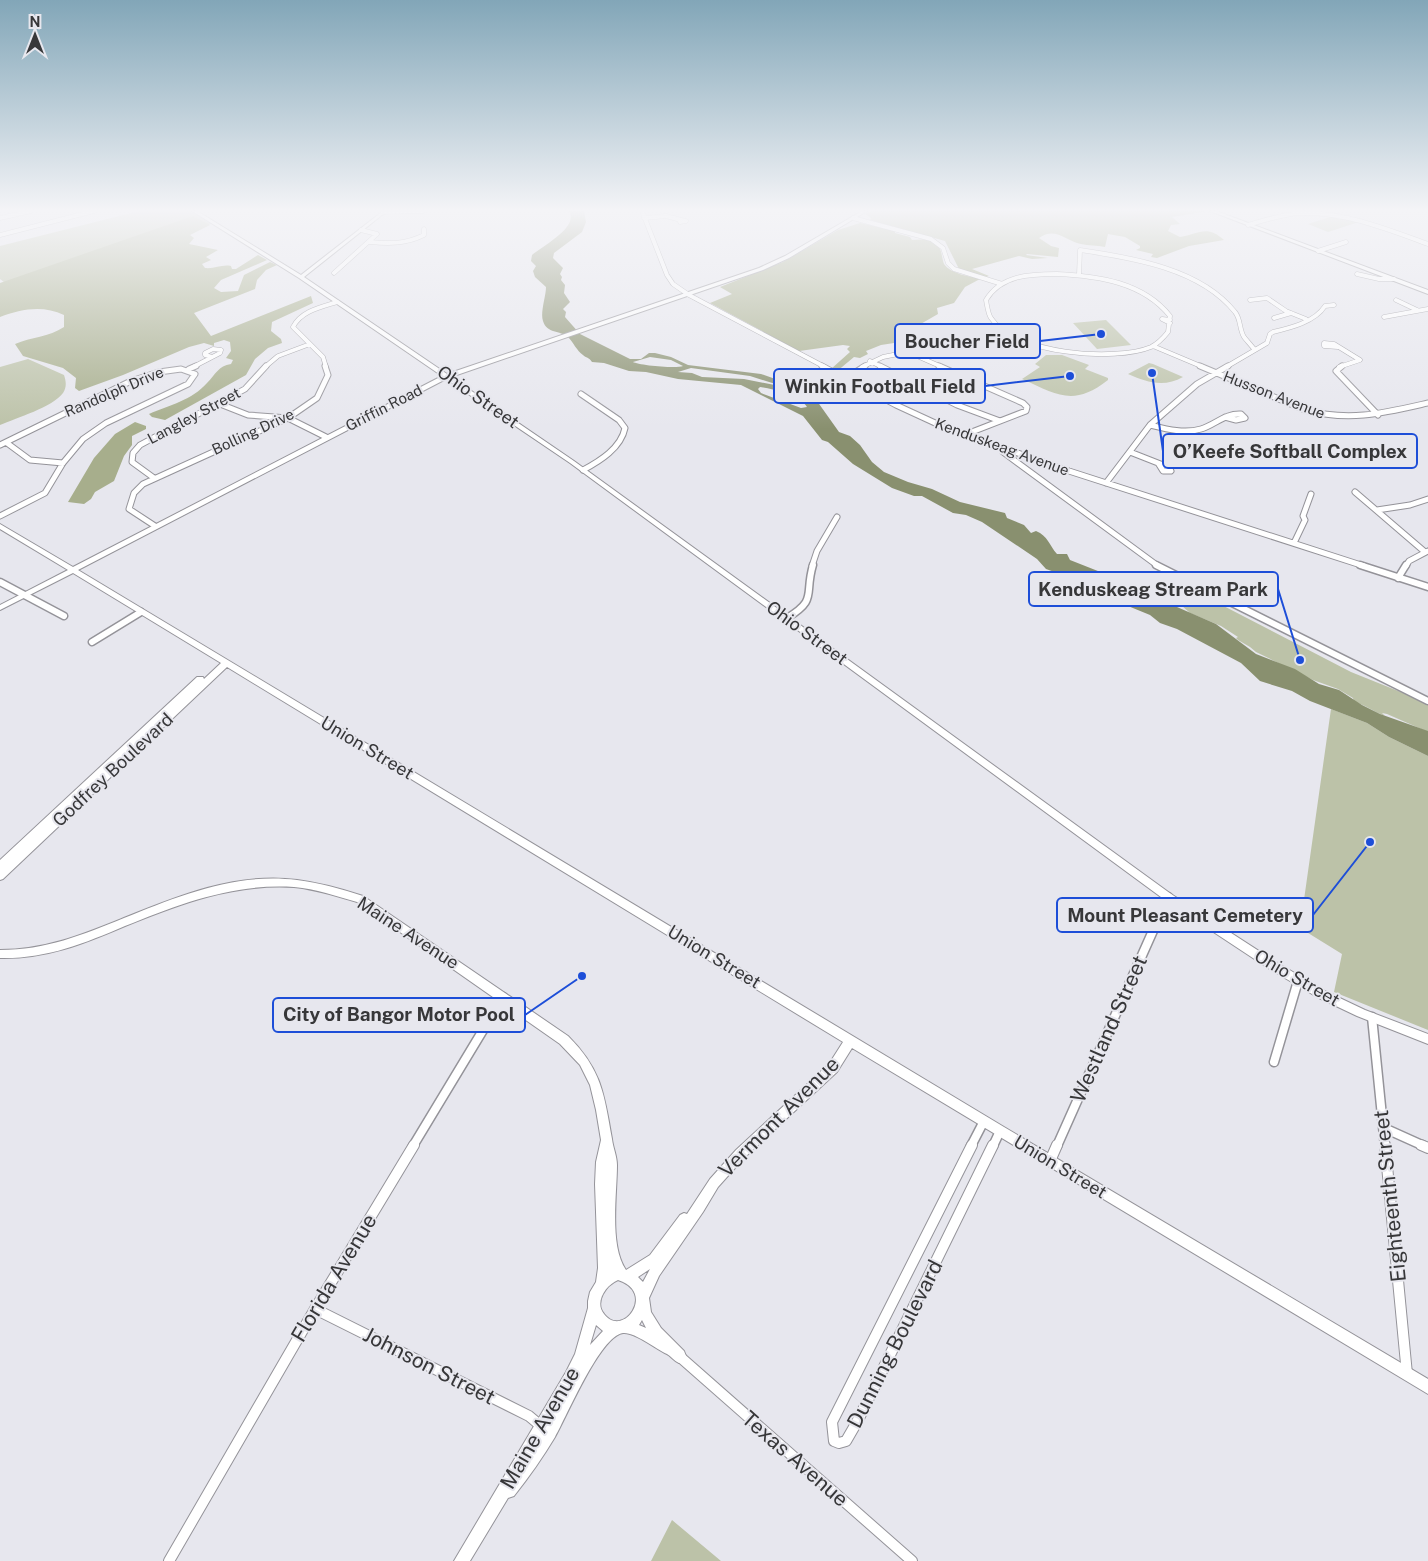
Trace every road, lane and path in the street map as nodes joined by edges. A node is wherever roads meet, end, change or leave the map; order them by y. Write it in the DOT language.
graph roads {
  1 [pos="311,284"];
  2 [pos="673,284"];
  3 [pos="718,284"];
  4 [pos="1002,284"];
  5 [pos="1120,284"];
  6 [pos="1197,284"];
  7 [pos="1407,284"];
  8 [pos="1428,292"];
  9 [pos="689,294"];
  10 [pos="1250,300"];
  11 [pos="1396,300"];
  12 [pos="337,302"];
  13 [pos="1334,305"];
  14 [pos="1428,308"];
  15 [pos="1418,311"];
  16 [pos="1292,313"];
  17 [pos="1384,317"];
  18 [pos="1274,318"];
  19 [pos="1306,319"];
  20 [pos="582,330"];
  21 [pos="310,344"];
  22 [pos="1154,346"];
  23 [pos="1338,347"];
  24 [pos="1254,349"];
  25 [pos="212,358"];
  26 [pos="870,361"];
  27 [pos="189,370"];
  28 [pos="1216,372"];
  29 [pos="447,376"];
  30 [pos="846,378"];
  31 [pos="581,394"];
  32 [pos="1428,403"];
  33 [pos="220,404"];
  34 [pos="1378,415"];
  35 [pos="1225,417"];
  36 [pos="288,418"];
  37 [pos="1000,421"];
  38 [pos="1150,425"];
  39 [pos="964,435"];
  40 [pos="326,438"];
  41 [pos="7,443"];
  42 [pos="0,445"];
  43 [pos="1001,449"];
  44 [pos="1130,452"];
  45 [pos="63,463"];
  46 [pos="1158,463"];
  47 [pos="583,470"];
  48 [pos="154,478"];
  49 [pos="1106,483"];
  50 [pos="1355,492"];
  51 [pos="1311,494"];
  52 [pos="1428,500"];
  53 [pos="1377,510"];
  54 [pos="0,516"];
  55 [pos="836,517"];
  56 [pos="0,526"];
  57 [pos="155,526"];
  58 [pos="1294,544"];
  59 [pos="1426,552"];
  60 [pos="72,569"];
  61 [pos="1398,578"];
  62 [pos="0,582"];
  63 [pos="1428,587"];
  64 [pos="24,595"];
  65 [pos="0,608"];
  66 [pos="141,612"];
  67 [pos="64,616"];
  68 [pos="787,618"];
  69 [pos="92,642"];
  70 [pos="223,661"];
  71 [pos="1428,701"];
  72 [pos="0,866"];
  73 [pos="0,876"];
  74 [pos="1168,897"];
  75 [pos="3,953"];
  76 [pos="1298,981"];
  77 [pos="503,997"];
  78 [pos="1372,1017"];
  79 [pos="1428,1039"];
  80 [pos="851,1040"];
  81 [pos="1274,1062"];
  82 [pos="984,1121"];
  83 [pos="1384,1128"];
  84 [pos="1000,1131"];
  85 [pos="606,1141"];
  86 [pos="1428,1148"];
  87 [pos="1050,1161"];
  88 [pos="706,1195"];
  89 [pos="624,1276"];
  90 [pos="602,1282"];
  91 [pos="643,1300"];
  92 [pos="316,1309"];
  93 [pos="594,1310"];
  94 [pos="621,1328"];
  95 [pos="679,1356"];
  96 [pos="1407,1374"];
  97 [pos="1428,1387"];
  98 [pos="541,1426"];
  99 [pos="490,1515"];
  100 [pos="169,1561"];
  101 [pos="461,1561"];
  102 [pos="912,1561"];
  1 -- 12 [label="main road, Ohio Street"];
  2 -- 9 [label="street, Kenduskeag Avenue"];
  3 -- 9 [label="main road, Griffin Road"];
  4 -- 22 [label="street"];
  5 -- 22 [label="street"];
  6 -- 24 [label="street"];
  7 -- 8 [label="main road"];
  9 -- 20 [label="street, Griffin Road"];
  9 -- 30 [label="street, Kenduskeag Avenue"];
  10 -- 16 [label="street"];
  11 -- 15 [label="street"];
  12 -- 21 [label="street, Bolling Drive"];
  12 -- 29 [label="street, Ohio Street"];
  13 -- 19 [label="street"];
  14 -- 15 [label="street"];
  15 -- 17 [label="street"];
  16 -- 18 [label="street"];
  16 -- 19 [label="street"];
  19 -- 24 [label="street"];
  20 -- 29 [label="main road, Griffin Road"];
  21 -- 33 [label="street, Langley Street"];
  21 -- 36 [label="street, Bolling Drive"];
  22 -- 28 [label="street"];
  23 -- 34 [label="street"];
  24 -- 28 [label="street"];
  25 -- 27 [label="street"];
  26 -- 30 [label="street"];
  26 -- 37 [label="street"];
  26 -- 37 [label="street"];
  27 -- 41 [label="street, Randolph Drive"];
  27 -- 45 [label="street, Randolph Drive"];
  28 -- 34 [label="street, Husson Avenue"];
  28 -- 38 [label="street, Husson Avenue"];
  29 -- 40 [label="main road, Griffin Road"];
  29 -- 47 [label="main road, Ohio Street"];
  30 -- 39 [label="street, Kenduskeag Avenue"];
  31 -- 47 [label="street"];
  32 -- 34 [label="street, Husson Avenue"];
  33 -- 36 [label="street"];
  33 -- 48 [label="street, Langley Street"];
  35 -- 38 [label="street"];
  36 -- 40 [label="street"];
  36 -- 48 [label="street, Bolling Drive"];
  37 -- 39 [label="street"];
  38 -- 44 [label="street, Husson Avenue"];
  39 -- 43 [label="street, Kenduskeag Avenue"];
  40 -- 57 [label="main road, Griffin Road"];
  41 -- 42 [label="street, Randolph Drive"];
  41 -- 45 [label="street"];
  43 -- 49 [label="street, Kenduskeag Avenue"];
  43 -- 71 [label="street"];
  44 -- 46 [label="street"];
  44 -- 49 [label="street, Husson Avenue"];
  45 -- 54 [label="street, Randolph Drive"];
  47 -- 68 [label="main road, Ohio Street"];
  48 -- 57 [label="street, Bolling Drive"];
  49 -- 58 [label="street, Kenduskeag Avenue"];
  50 -- 53 [label="street"];
  51 -- 58 [label="street"];
  52 -- 53 [label="street"];
  53 -- 59 [label="street"];
  55 -- 68 [label="street"];
  56 -- 60 [label="main road, Union Street"];
  57 -- 60 [label="main road, Griffin Road"];
  58 -- 61 [label="street, Kenduskeag Avenue"];
  59 -- 61 [label="street"];
  60 -- 64 [label="main road, Griffin Road"];
  60 -- 66 [label="street, Union Street"];
  61 -- 63 [label="street, Kenduskeag Avenue"];
  62 -- 64 [label="street"];
  64 -- 65 [label="main road, Griffin Road"];
  64 -- 67 [label="street"];
  66 -- 69 [label="street"];
  66 -- 70 [label="main road, Union Street"];
  68 -- 74 [label="main road, Ohio Street"];
  70 -- 72 [label="main road, Godfrey Boulevard"];
  70 -- 73 [label="main road, Godfrey Boulevard"];
  70 -- 80 [label="main road, Union Street"];
  74 -- 76 [label="main road, Ohio Street"];
  74 -- 87 [label="street, Westland Street"];
  75 -- 77 [label="street, Maine Avenue"];
  76 -- 78 [label="main road, Ohio Street"];
  76 -- 81 [label="street"];
  77 -- 85 [label="street, Maine Avenue"];
  77 -- 92 [label="street, Florida Avenue"];
  78 -- 79 [label="main road, Ohio Street"];
  78 -- 83 [label="street, Eighteenth Street"];
  80 -- 82 [label="main road, Union Street"];
  80 -- 88 [label="main road, Vermont Avenue"];
  82 -- 84 [label="main road, Union Street"];
  82 -- 84 [label="street, Dunning Boulevard"];
  83 -- 86 [label="street"];
  83 -- 96 [label="street, Eighteenth Street"];
  84 -- 87 [label="main road, Union Street"];
  85 -- 89 [label="main road, Maine Avenue"];
  85 -- 90 [label="main road, Maine Avenue"];
  87 -- 96 [label="main road, Union Street"];
  88 -- 89 [label="main road, Vermont Avenue"];
  88 -- 91 [label="main road, Vermont Avenue"];
  89 -- 90 [label="main road"];
  89 -- 91 [label="main road"];
  90 -- 93 [label="main road"];
  91 -- 94 [label="main road"];
  91 -- 95 [label="main road, Texas Avenue"];
  92 -- 98 [label="street, Johnson Street"];
  92 -- 100 [label="street, Florida Avenue"];
  93 -- 94 [label="main road"];
  93 -- 98 [label="main road, Maine Avenue"];
  94 -- 95 [label="main road, Texas Avenue"];
  94 -- 99 [label="main road, Maine Avenue"];
  95 -- 102 [label="street, Texas Avenue"];
  96 -- 97 [label="main road, Union Street"];
  98 -- 99 [label="main road, Maine Avenue"];
  99 -- 101 [label="main road, Maine Avenue"];
}
